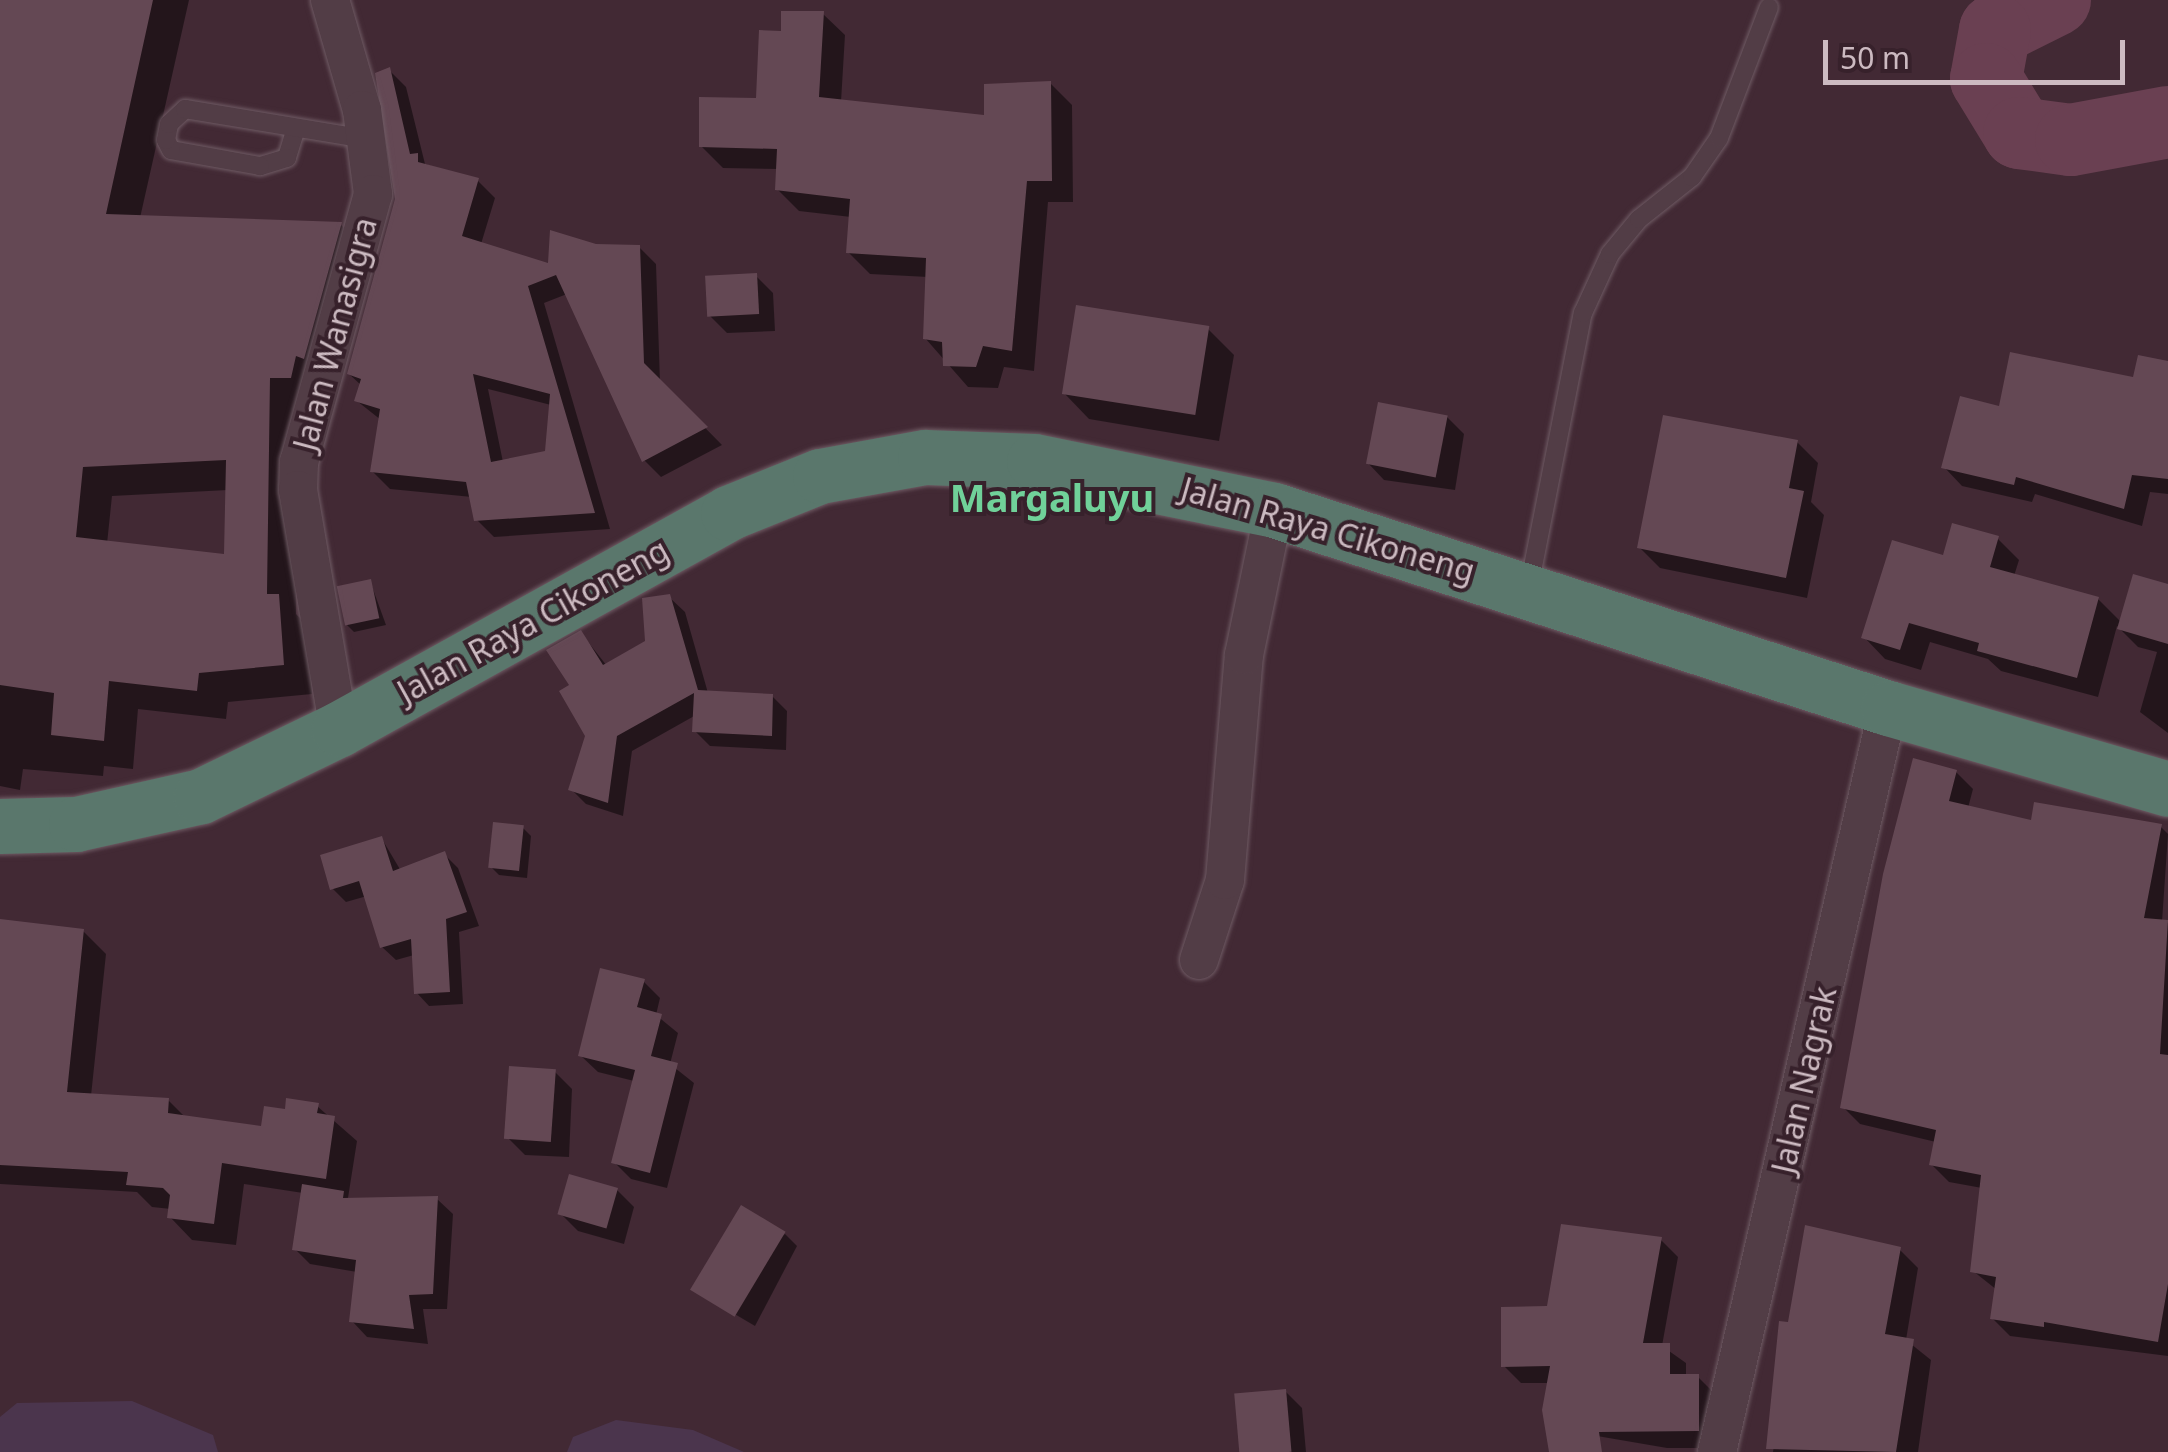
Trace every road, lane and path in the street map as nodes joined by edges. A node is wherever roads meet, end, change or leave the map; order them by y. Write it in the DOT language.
graph roads {
  1 [pos="330,0"];
  2 [pos="1768,7"];
  3 [pos="296,128"];
  4 [pos="368,139"];
  5 [pos="1274,510"];
  6 [pos="1529,588"];
  7 [pos="1888,708"];
  8 [pos="338,729"];
  9 [pos="2168,789"];
  10 [pos="0,826"];
  11 [pos="1199,960"];
  12 [pos="1716,1452"];
  1 -- 4 [label="street, Jalan Wanasigra"];
  2 -- 6 [label="lane"];
  3 -- 3 [label="lane"];
  3 -- 4 [label="lane"];
  4 -- 8 [label="street, Jalan Wanasigra"];
  5 -- 6 [label="highway, Jalan Raya Cikoneng"];
  5 -- 8 [label="highway, Jalan Raya Cikoneng"];
  5 -- 11 [label="street"];
  6 -- 7 [label="highway, Jalan Raya Cikoneng"];
  7 -- 9 [label="highway, Jalan Raya Cikoneng"];
  7 -- 12 [label="street, Jalan Nagrak"];
  8 -- 10 [label="highway, Jalan Raya Cikoneng"];
}
